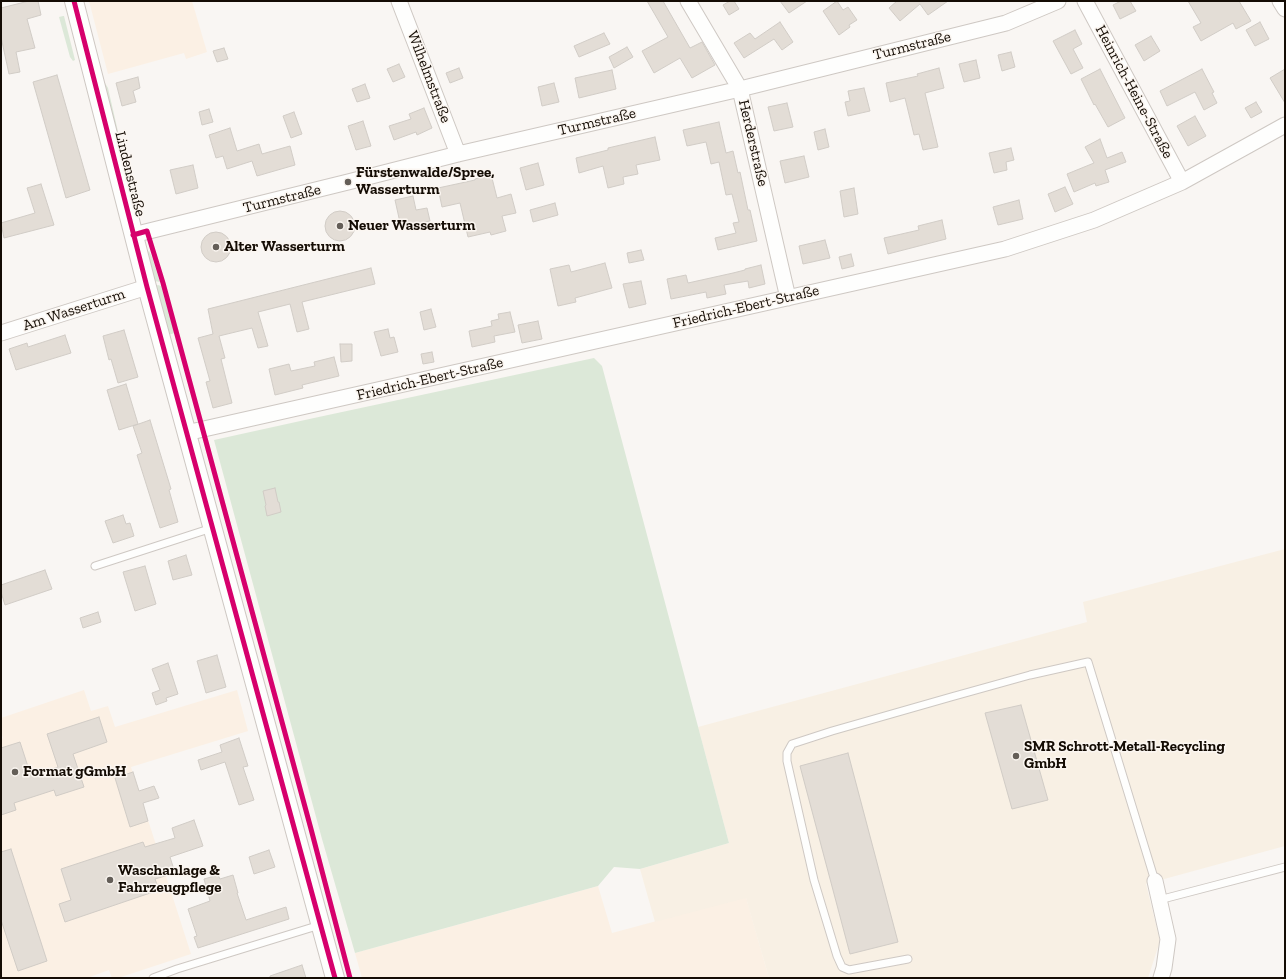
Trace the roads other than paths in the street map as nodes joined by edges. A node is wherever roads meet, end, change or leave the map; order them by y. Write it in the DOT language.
graph roads {
  1 [pos="74,1"];
  2 [pos="399,1"];
  3 [pos="688,1"];
  4 [pos="1058,1"];
  5 [pos="1086,1"];
  6 [pos="1280,1"];
  7 [pos="1285,9"];
  8 [pos="740,89"];
  9 [pos="1285,124"];
  10 [pos="458,154"];
  11 [pos="1182,182"];
  12 [pos="133,235"];
  13 [pos="146,287"];
  14 [pos="788,298"];
  15 [pos="1,334"];
  16 [pos="186,433"];
  17 [pos="212,528"];
  18 [pos="95,566"];
  19 [pos="1285,867"];
  20 [pos="1155,881"];
  21 [pos="1159,900"];
  22 [pos="320,925"];
  23 [pos="908,959"];
  24 [pos="153,978"];
  25 [pos="334,978"];
  26 [pos="1161,978"];
  1 -- 12 [label="street, Lindenstraße"];
  2 -- 10 [label="street, Wilhelmstraße"];
  3 -- 8 [label="street, Herderstraße"];
  4 -- 8 [label="street, Turmstraße"];
  5 -- 11 [label="street, Heinrich-Heine-Straße"];
  6 -- 7 [label="street"];
  8 -- 10 [label="street, Turmstraße"];
  8 -- 14 [label="street, Herderstraße"];
  9 -- 11 [label="street, Friedrich-Ebert-Straße"];
  10 -- 12 [label="street, Turmstraße"];
  11 -- 14 [label="street, Friedrich-Ebert-Straße"];
  12 -- 13 [label="street, Lindenstraße"];
  13 -- 15 [label="street, Am Wasserturm"];
  13 -- 16 [label="street, Lindenstraße"];
  14 -- 16 [label="street, Friedrich-Ebert-Straße"];
  16 -- 17 [label="street, Lindenstraße"];
  17 -- 18 [label="lane"];
  17 -- 22 [label="street, Lindenstraße"];
  19 -- 21 [label="lane"];
  20 -- 21 [label="street"];
  20 -- 23 [label="lane"];
  21 -- 26 [label="street"];
  22 -- 24 [label="lane"];
  22 -- 25 [label="street, Lindenstraße"];
}
